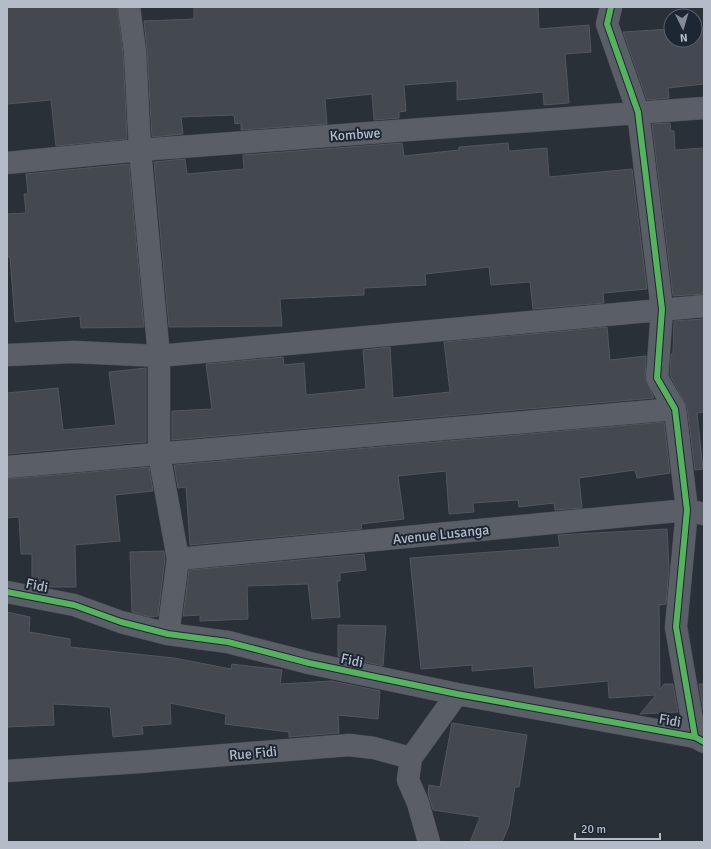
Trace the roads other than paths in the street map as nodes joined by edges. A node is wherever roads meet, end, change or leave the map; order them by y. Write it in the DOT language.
graph roads {
  1 [pos="129,7"];
  2 [pos="611,7"];
  3 [pos="704,108"];
  4 [pos="638,112"];
  5 [pos="140,150"];
  6 [pos="7,163"];
  7 [pos="704,306"];
  8 [pos="662,309"];
  9 [pos="7,355"];
  10 [pos="159,356"];
  11 [pos="675,409"];
  12 [pos="159,454"];
  13 [pos="7,467"];
  14 [pos="696,512"];
  15 [pos="178,559"];
  16 [pos="7,592"];
  17 [pos="168,634"];
  18 [pos="458,694"];
  19 [pos="700,740"];
  20 [pos="411,758"];
  21 [pos="7,771"];
  22 [pos="428,842"];
  1 -- 5 [label="street"];
  2 -- 4 [label="street"];
  3 -- 4 [label="street, Kombwe"];
  4 -- 5 [label="street, Kombwe"];
  4 -- 8 [label="street"];
  5 -- 6 [label="street, Kombwe"];
  5 -- 10 [label="street"];
  7 -- 8 [label="street"];
  8 -- 10 [label="street"];
  8 -- 11 [label="street"];
  9 -- 10 [label="street"];
  10 -- 12 [label="street"];
  11 -- 12 [label="street"];
  11 -- 14 [label="street"];
  12 -- 13 [label="street"];
  12 -- 15 [label="street"];
  14 -- 15 [label="street, Avenue Lusanga"];
  14 -- 19 [label="street"];
  15 -- 17 [label="street"];
  16 -- 17 [label="street, Fidi"];
  17 -- 18 [label="street, Fidi"];
  18 -- 19 [label="street, Fidi"];
  18 -- 20 [label="street"];
  20 -- 21 [label="street, Rue Fidi"];
  20 -- 22 [label="street"];
}
